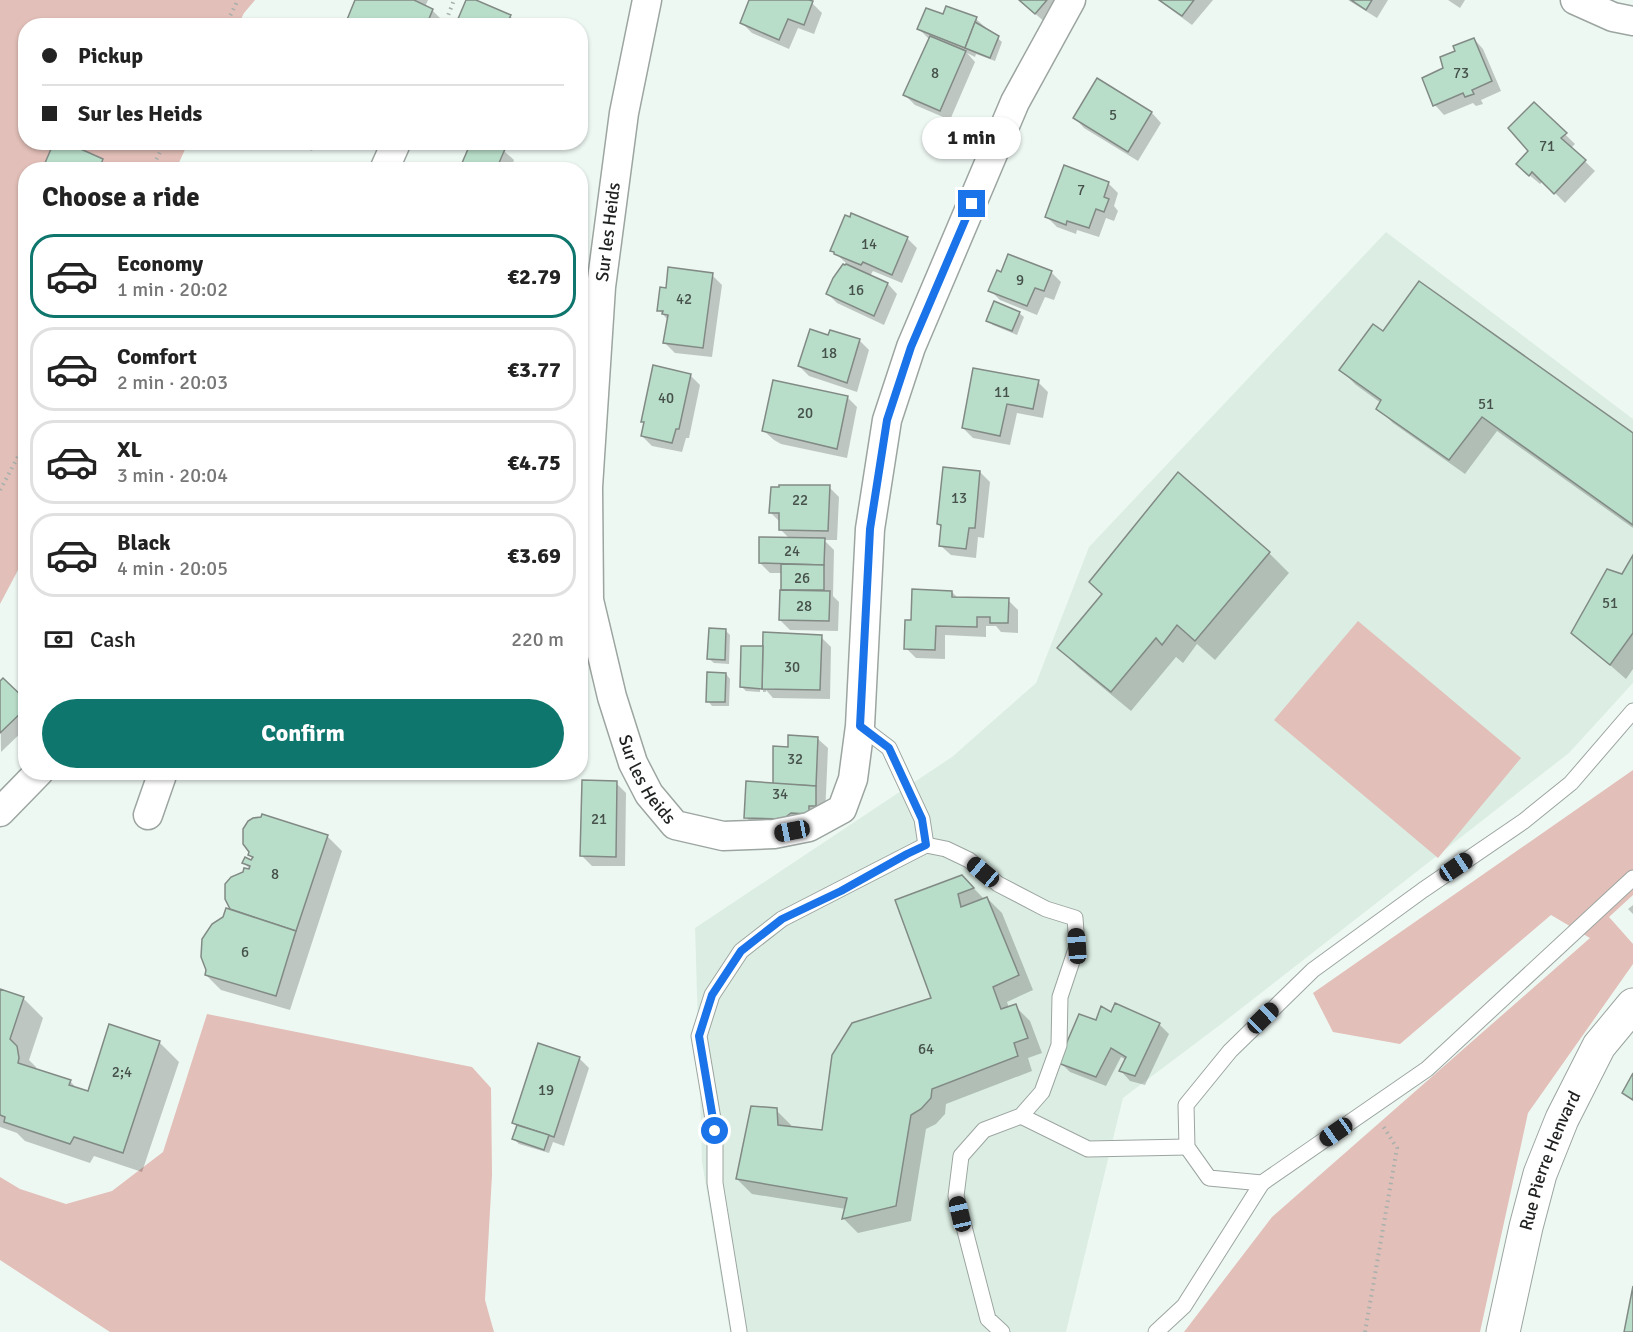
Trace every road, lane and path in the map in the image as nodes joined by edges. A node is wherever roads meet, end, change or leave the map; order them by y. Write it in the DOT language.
graph roads {
  1 [pos="238,0"];
  2 [pos="454,0"];
  3 [pos="647,0"];
  4 [pos="1071,0"];
  5 [pos="1575,0"];
  6 [pos="229,18"];
  7 [pos="447,18"];
  8 [pos="1633,21"];
  9 [pos="18,457"];
  10 [pos="0,490"];
  11 [pos="1633,711"];
  12 [pos="860,726"];
  13 [pos="31,780"];
  14 [pos="160,780"];
  15 [pos="0,812"];
  16 [pos="148,815"];
  17 [pos="926,845"];
  18 [pos="1633,878"];
  19 [pos="1633,1005"];
  20 [pos="1372,1107"];
  21 [pos="1021,1116"];
  22 [pos="1187,1148"];
  23 [pos="1262,1183"];
  24 [pos="739,1331"];
  25 [pos="1002,1332"];
  26 [pos="1156,1332"];
  27 [pos="1365,1332"];
  28 [pos="1503,1332"];
  1 -- 6 [label="path"];
  2 -- 7 [label="path"];
  3 -- 12 [label="street, Sur les Heids"];
  4 -- 12 [label="street, Sur les Heids"];
  5 -- 8 [label="street"];
  9 -- 10 [label="path"];
  11 -- 22 [label="lane"];
  12 -- 17 [label="lane"];
  13 -- 15 [label="street"];
  14 -- 16 [label="street"];
  17 -- 21 [label="lane"];
  17 -- 24 [label="lane"];
  18 -- 20 [label="lane"];
  19 -- 28 [label="main road, Rue Pierre Henvard"];
  20 -- 23 [label="lane"];
  20 -- 27 [label="path"];
  21 -- 22 [label="lane"];
  21 -- 25 [label="lane"];
  22 -- 23 [label="lane"];
  23 -- 26 [label="lane"];
}
